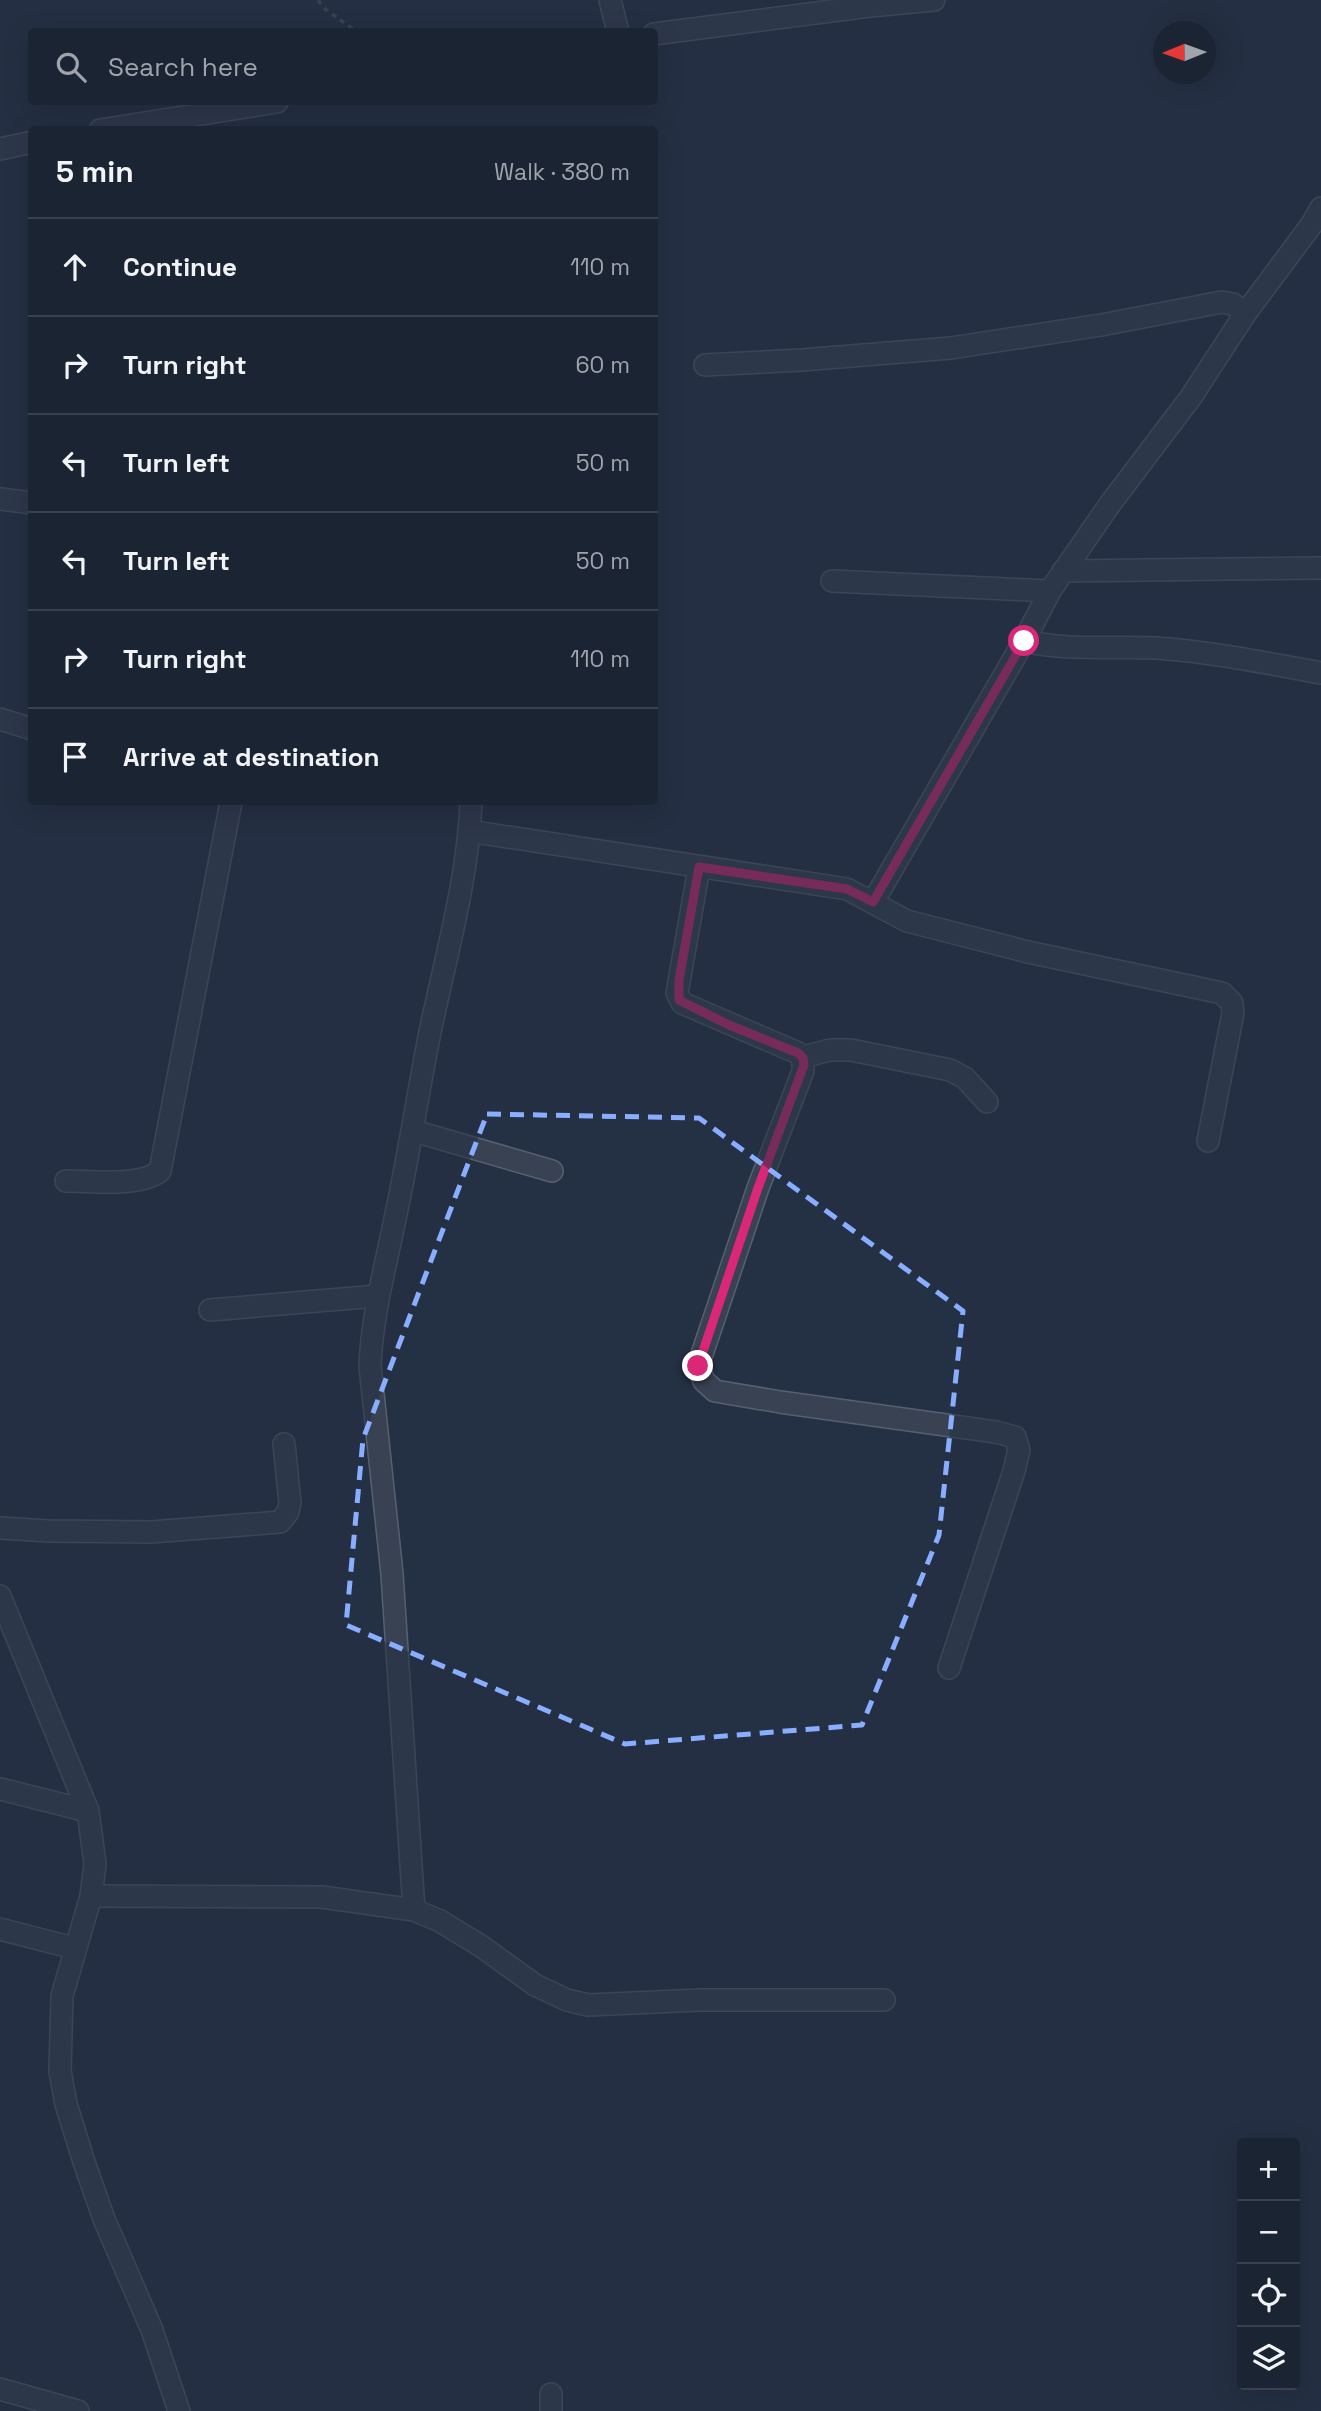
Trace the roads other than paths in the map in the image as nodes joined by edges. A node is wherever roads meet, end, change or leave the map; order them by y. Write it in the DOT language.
graph roads {
  1 [pos="610,0"];
  2 [pos="934,0"];
  3 [pos="617,28"];
  4 [pos="658,33"];
  5 [pos="258,105"];
  6 [pos="125,126"];
  7 [pos="28,143"];
  8 [pos="0,149"];
  9 [pos="1321,208"];
  10 [pos="1245,314"];
  11 [pos="705,365"];
  12 [pos="0,499"];
  13 [pos="28,502"];
  14 [pos="1321,568"];
  15 [pos="1063,571"];
  16 [pos="832,581"];
  17 [pos="1050,591"];
  18 [pos="1024,641"];
  19 [pos="1321,673"];
  20 [pos="0,719"];
  21 [pos="28,728"];
  22 [pos="230,805"];
  23 [pos="471,805"];
  24 [pos="469,831"];
  25 [pos="699,867"];
  26 [pos="873,902"];
  27 [pos="803,1058"];
  28 [pos="987,1102"];
  29 [pos="414,1130"];
  30 [pos="1208,1142"];
  31 [pos="552,1171"];
  32 [pos="66,1181"];
  33 [pos="378,1296"];
  34 [pos="210,1310"];
  35 [pos="284,1444"];
  36 [pos="0,1528"];
  37 [pos="0,1596"];
  38 [pos="950,1668"];
  39 [pos="0,1789"];
  40 [pos="88,1811"];
  41 [pos="91,1896"];
  42 [pos="414,1910"];
  43 [pos="0,1929"];
  44 [pos="74,1948"];
  45 [pos="884,2000"];
  46 [pos="0,2389"];
  47 [pos="78,2411"];
  48 [pos="179,2411"];
  1 -- 3 [label="street"];
  2 -- 4 [label="street"];
  5 -- 6 [label="street"];
  7 -- 8 [label="street"];
  9 -- 10 [label="street"];
  10 -- 11 [label="street"];
  10 -- 15 [label="street"];
  12 -- 13 [label="street"];
  14 -- 15 [label="street"];
  15 -- 17 [label="street"];
  16 -- 17 [label="street"];
  17 -- 18 [label="street"];
  18 -- 19 [label="street"];
  18 -- 26 [label="street"];
  20 -- 21 [label="street"];
  22 -- 32 [label="street"];
  23 -- 24 [label="street"];
  24 -- 25 [label="street"];
  24 -- 29 [label="street"];
  25 -- 26 [label="street"];
  25 -- 27 [label="street"];
  26 -- 30 [label="street"];
  27 -- 28 [label="street"];
  27 -- 38 [label="street"];
  29 -- 31 [label="street"];
  29 -- 33 [label="street"];
  33 -- 34 [label="street"];
  33 -- 42 [label="street"];
  35 -- 36 [label="street"];
  37 -- 40 [label="street"];
  39 -- 40 [label="street"];
  40 -- 41 [label="street"];
  41 -- 42 [label="street"];
  41 -- 44 [label="street"];
  42 -- 45 [label="street"];
  43 -- 44 [label="street"];
  44 -- 48 [label="street"];
  46 -- 47 [label="street"];
}
